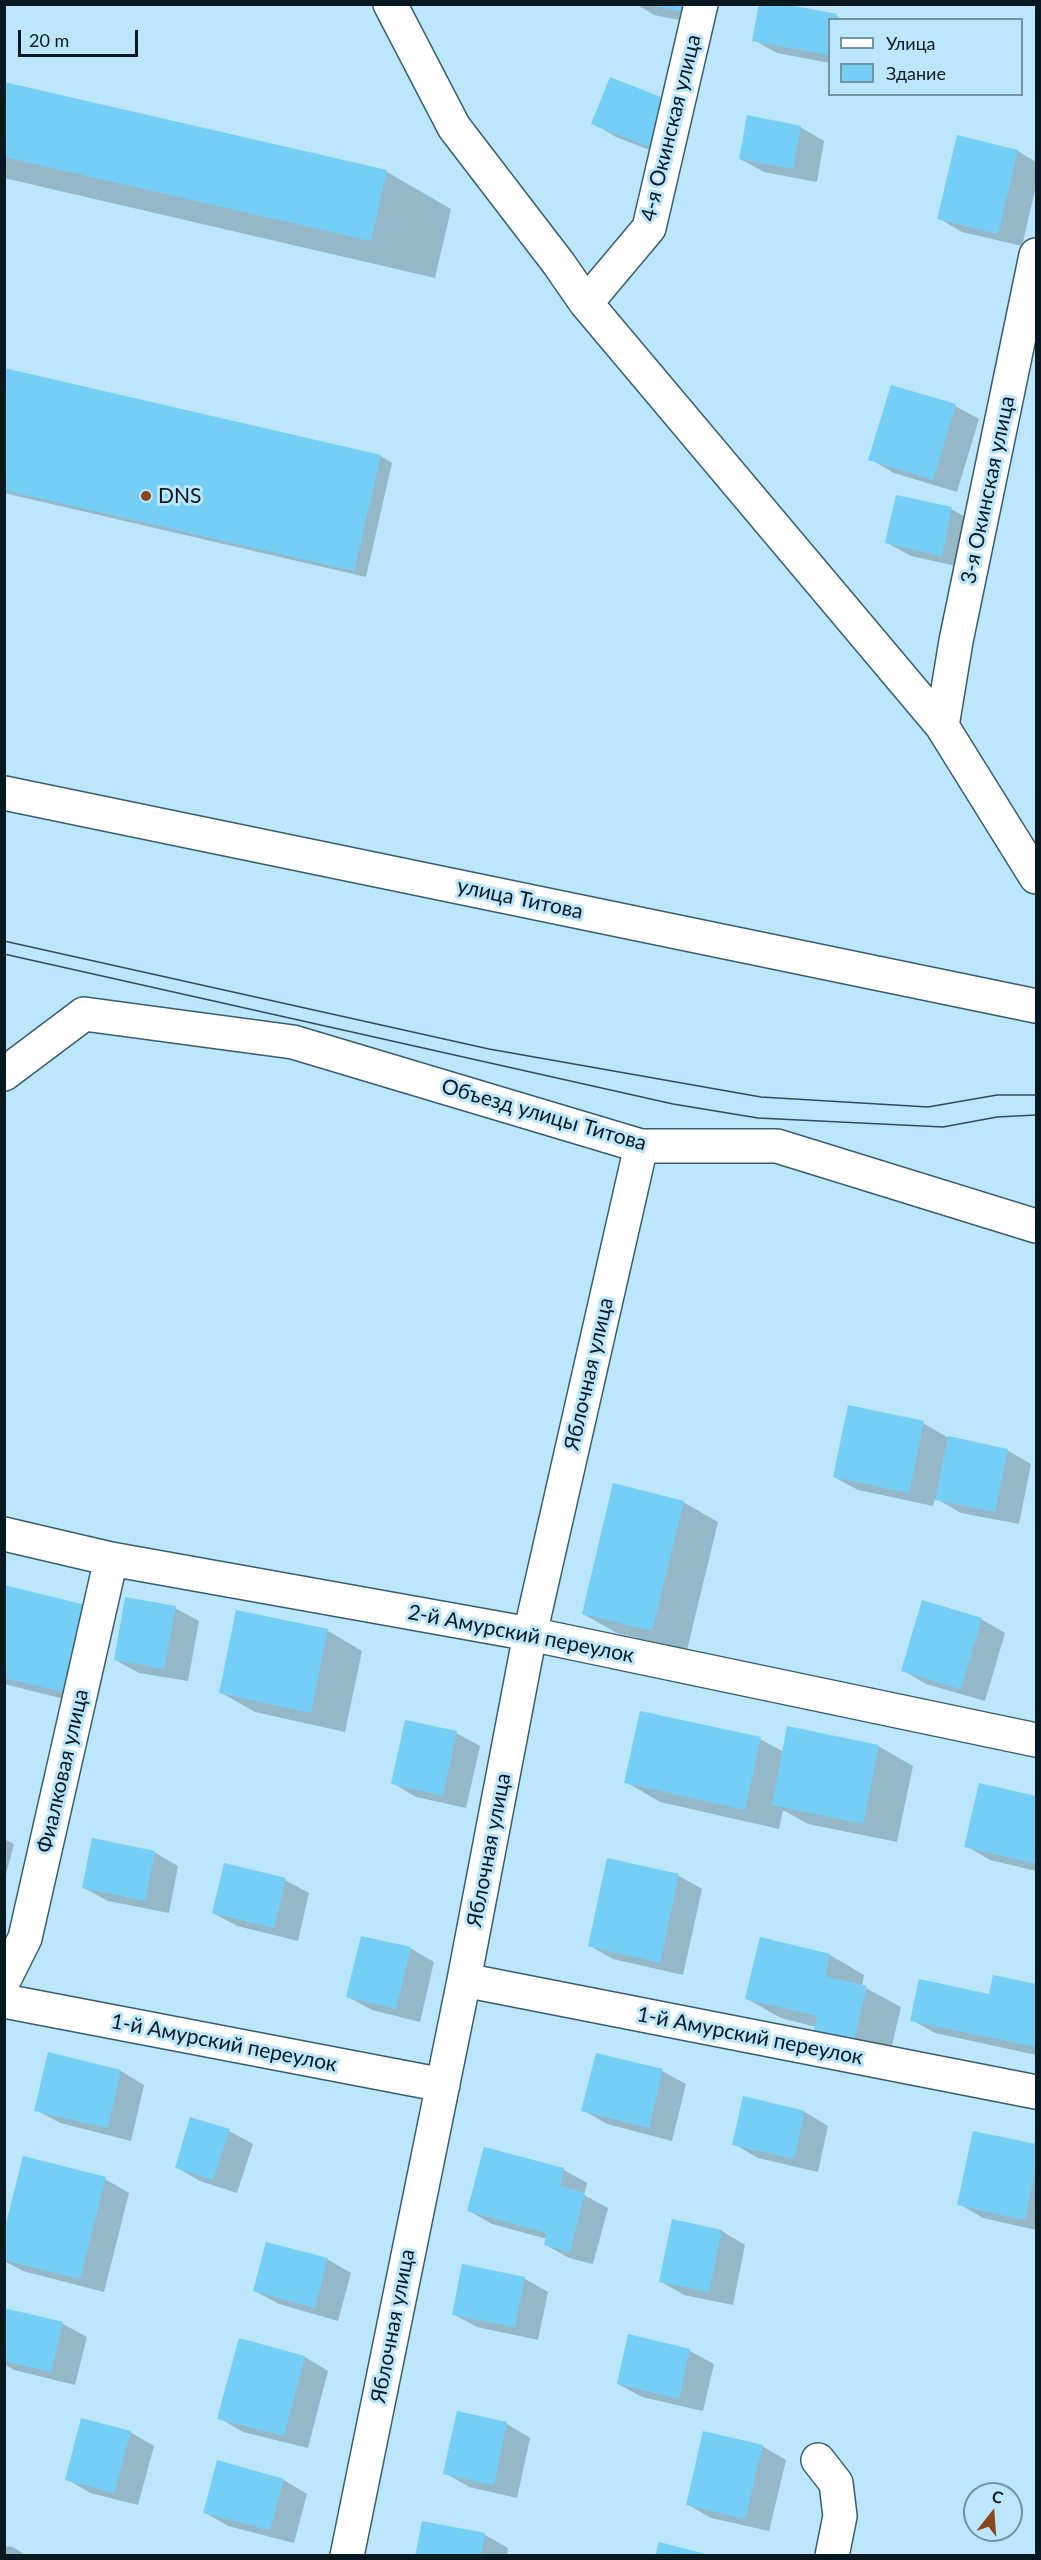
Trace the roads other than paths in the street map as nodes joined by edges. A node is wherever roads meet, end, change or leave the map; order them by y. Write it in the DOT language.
graph roads {
  1 [pos="390,4"];
  2 [pos="700,4"];
  3 [pos="1036,255"];
  4 [pos="586,303"];
  5 [pos="942,726"];
  6 [pos="4,793"];
  7 [pos="1036,877"];
  8 [pos="1036,1006"];
  9 [pos="4,1074"];
  10 [pos="641,1146"];
  11 [pos="1036,1226"];
  12 [pos="4,1534"];
  13 [pos="111,1559"];
  14 [pos="530,1634"];
  15 [pos="1036,1740"];
  16 [pos="4,1980"];
  17 [pos="464,1980"];
  18 [pos="4,2001"];
  19 [pos="442,2085"];
  20 [pos="1036,2092"];
  21 [pos="818,2460"];
  22 [pos="347,2556"];
  23 [pos="832,2556"];
  1 -- 4 [label="street"];
  2 -- 4 [label="street, 4-я Окинская улица"];
  3 -- 5 [label="street, 3-я Окинская улица"];
  4 -- 5 [label="street"];
  5 -- 7 [label="street"];
  6 -- 8 [label="street, улица Титова"];
  9 -- 10 [label="street, Объезд улицы Титова"];
  10 -- 11 [label="street, Объезд улицы Титова"];
  10 -- 14 [label="street, Яблочная улица"];
  12 -- 13 [label="street, 2-й Амурский переулок"];
  13 -- 14 [label="street, 2-й Амурский переулок"];
  13 -- 16 [label="street, Фиалковая улица"];
  14 -- 15 [label="street, 2-й Амурский переулок"];
  14 -- 17 [label="street, Яблочная улица"];
  17 -- 19 [label="street, Яблочная улица"];
  17 -- 20 [label="street, 1-й Амурский переулок"];
  18 -- 19 [label="street, 1-й Амурский переулок"];
  19 -- 22 [label="street, Яблочная улица"];
  21 -- 23 [label="street"];
}
